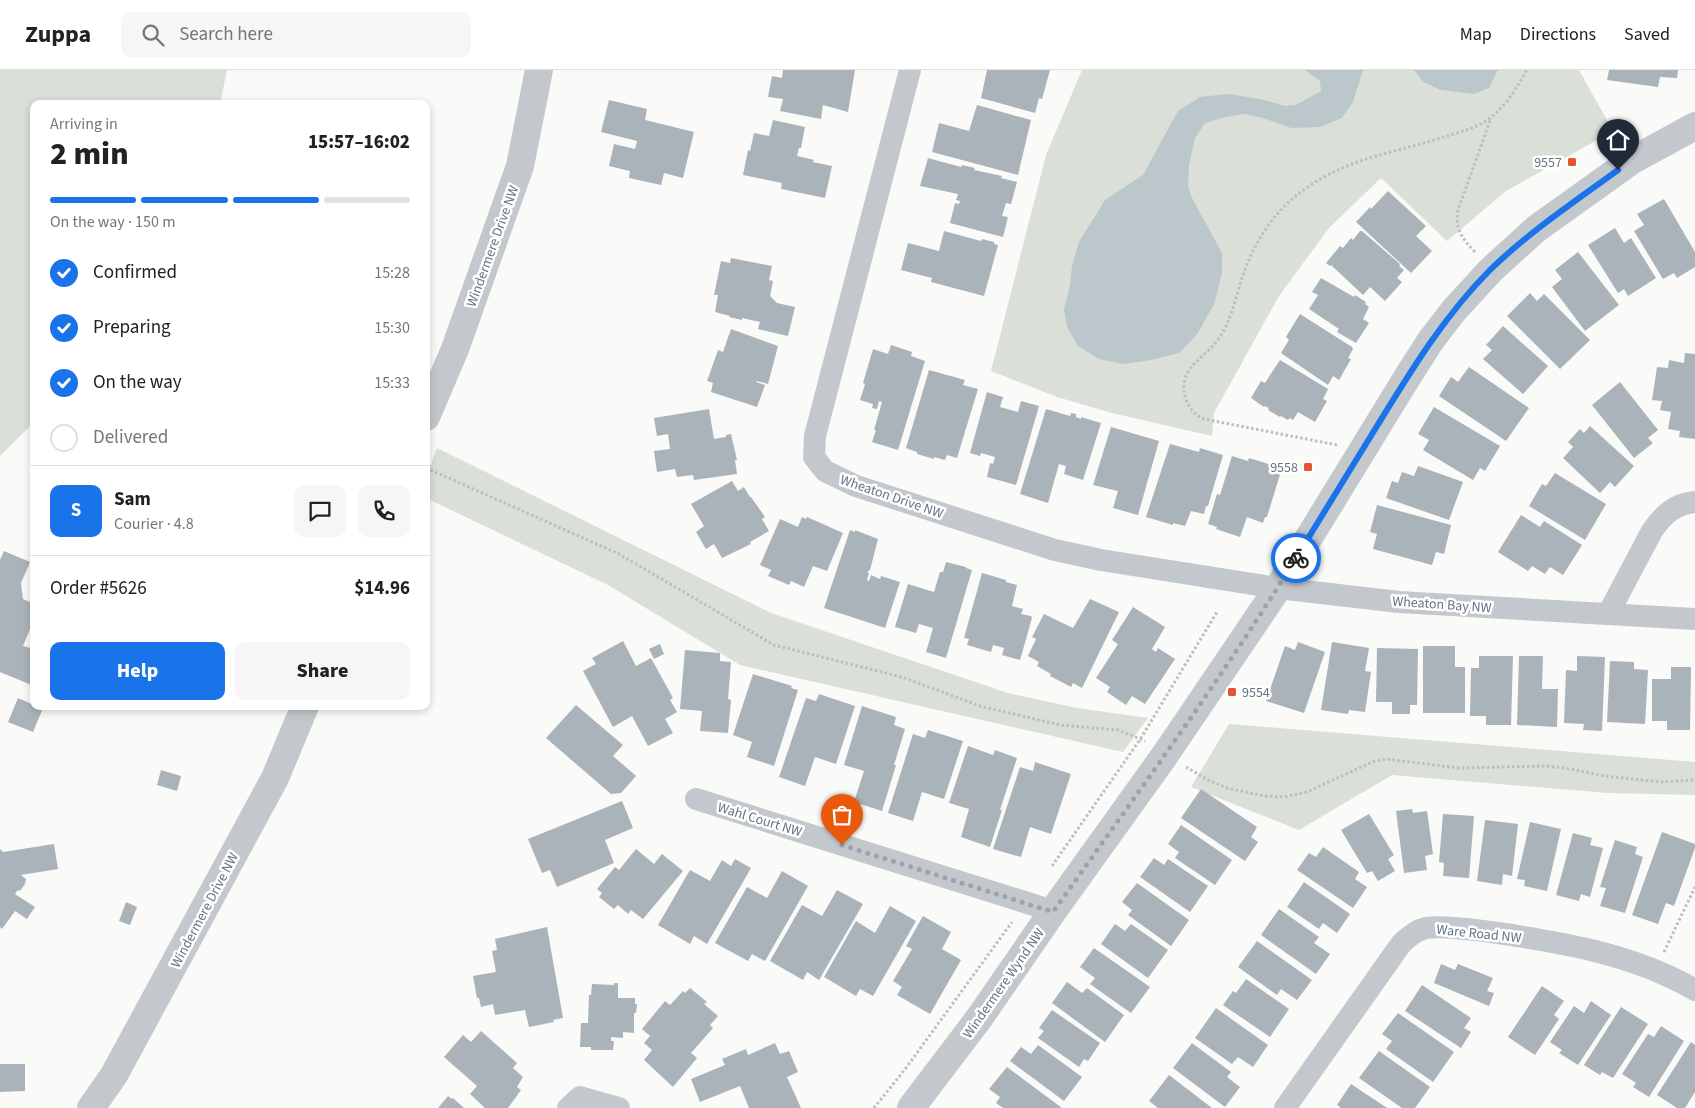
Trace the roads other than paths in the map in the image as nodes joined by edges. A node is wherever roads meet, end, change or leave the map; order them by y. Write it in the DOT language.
graph roads {
  1 [pos="539,70"];
  2 [pos="910,70"];
  3 [pos="1695,126"];
  4 [pos="430,408"];
  5 [pos="1695,502"];
  6 [pos="1278,588"];
  7 [pos="1608,614"];
  8 [pos="1695,619"];
  9 [pos="303,710"];
  10 [pos="696,799"];
  11 [pos="1053,912"];
  12 [pos="1695,990"];
  13 [pos="91,1108"];
  14 [pos="568,1108"];
  15 [pos="619,1108"];
  16 [pos="911,1108"];
  17 [pos="1285,1108"];
  1 -- 4 [label="street, Windermere Drive NW"];
  2 -- 6 [label="street, Wheaton Drive NW"];
  3 -- 6 [label="street, Windermere Wynd NW"];
  5 -- 7 [label="street"];
  6 -- 7 [label="street, Wheaton Bay NW"];
  6 -- 11 [label="street, Windermere Wynd NW"];
  7 -- 8 [label="street, Wheaton Bay NW"];
  9 -- 13 [label="street, Windermere Drive NW"];
  10 -- 11 [label="street, Wahl Court NW"];
  11 -- 16 [label="street, Windermere Wynd NW"];
  12 -- 17 [label="street, Ware Road NW"];
  14 -- 15 [label="street"];
}
